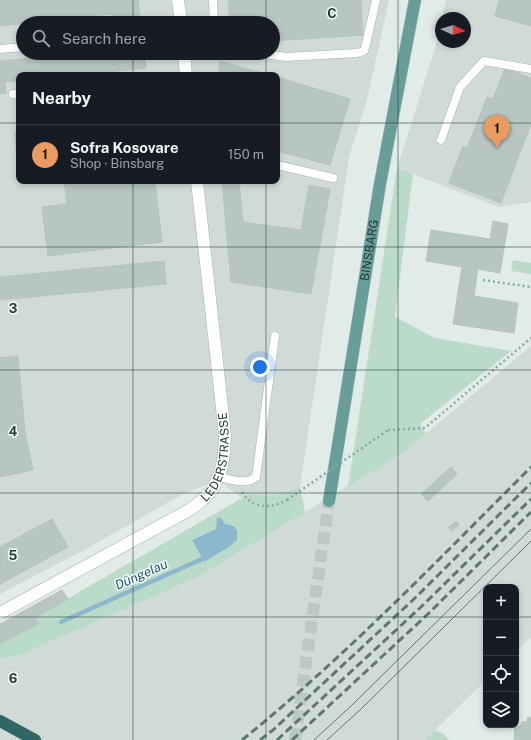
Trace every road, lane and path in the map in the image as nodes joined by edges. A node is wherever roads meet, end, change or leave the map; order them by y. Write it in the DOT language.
graph roads {
  1 [pos="178,0"];
  2 [pos="212,0"];
  3 [pos="376,0"];
  4 [pos="415,0"];
  5 [pos="180,16"];
  6 [pos="213,16"];
  7 [pos="16,48"];
  8 [pos="0,49"];
  9 [pos="280,55"];
  10 [pos="185,60"];
  11 [pos="531,69"];
  12 [pos="186,72"];
  13 [pos="441,140"];
  14 [pos="280,166"];
  15 [pos="333,178"];
  16 [pos="198,184"];
  17 [pos="483,280"];
  18 [pos="531,287"];
  19 [pos="275,336"];
  20 [pos="531,338"];
  21 [pos="220,477"];
  22 [pos="237,481"];
  23 [pos="329,502"];
  24 [pos="0,613"];
  25 [pos="0,721"];
  26 [pos="35,740"];
  1 -- 5 [label="street"];
  2 -- 6 [label="lane"];
  3 -- 9 [label="lane"];
  4 -- 23 [label="main road, BINSBARG"];
  7 -- 8 [label="lane"];
  10 -- 12 [label="street"];
  11 -- 13 [label="lane"];
  14 -- 15 [label="lane"];
  16 -- 21 [label="street, LEDERSTRASSE"];
  17 -- 18 [label="path"];
  19 -- 22 [label="lane"];
  20 -- 22 [label="path, bridge"];
  21 -- 22 [label="lane"];
  21 -- 24 [label="street, LEDERSTRASSE"];
  25 -- 26 [label="highway"];
}
